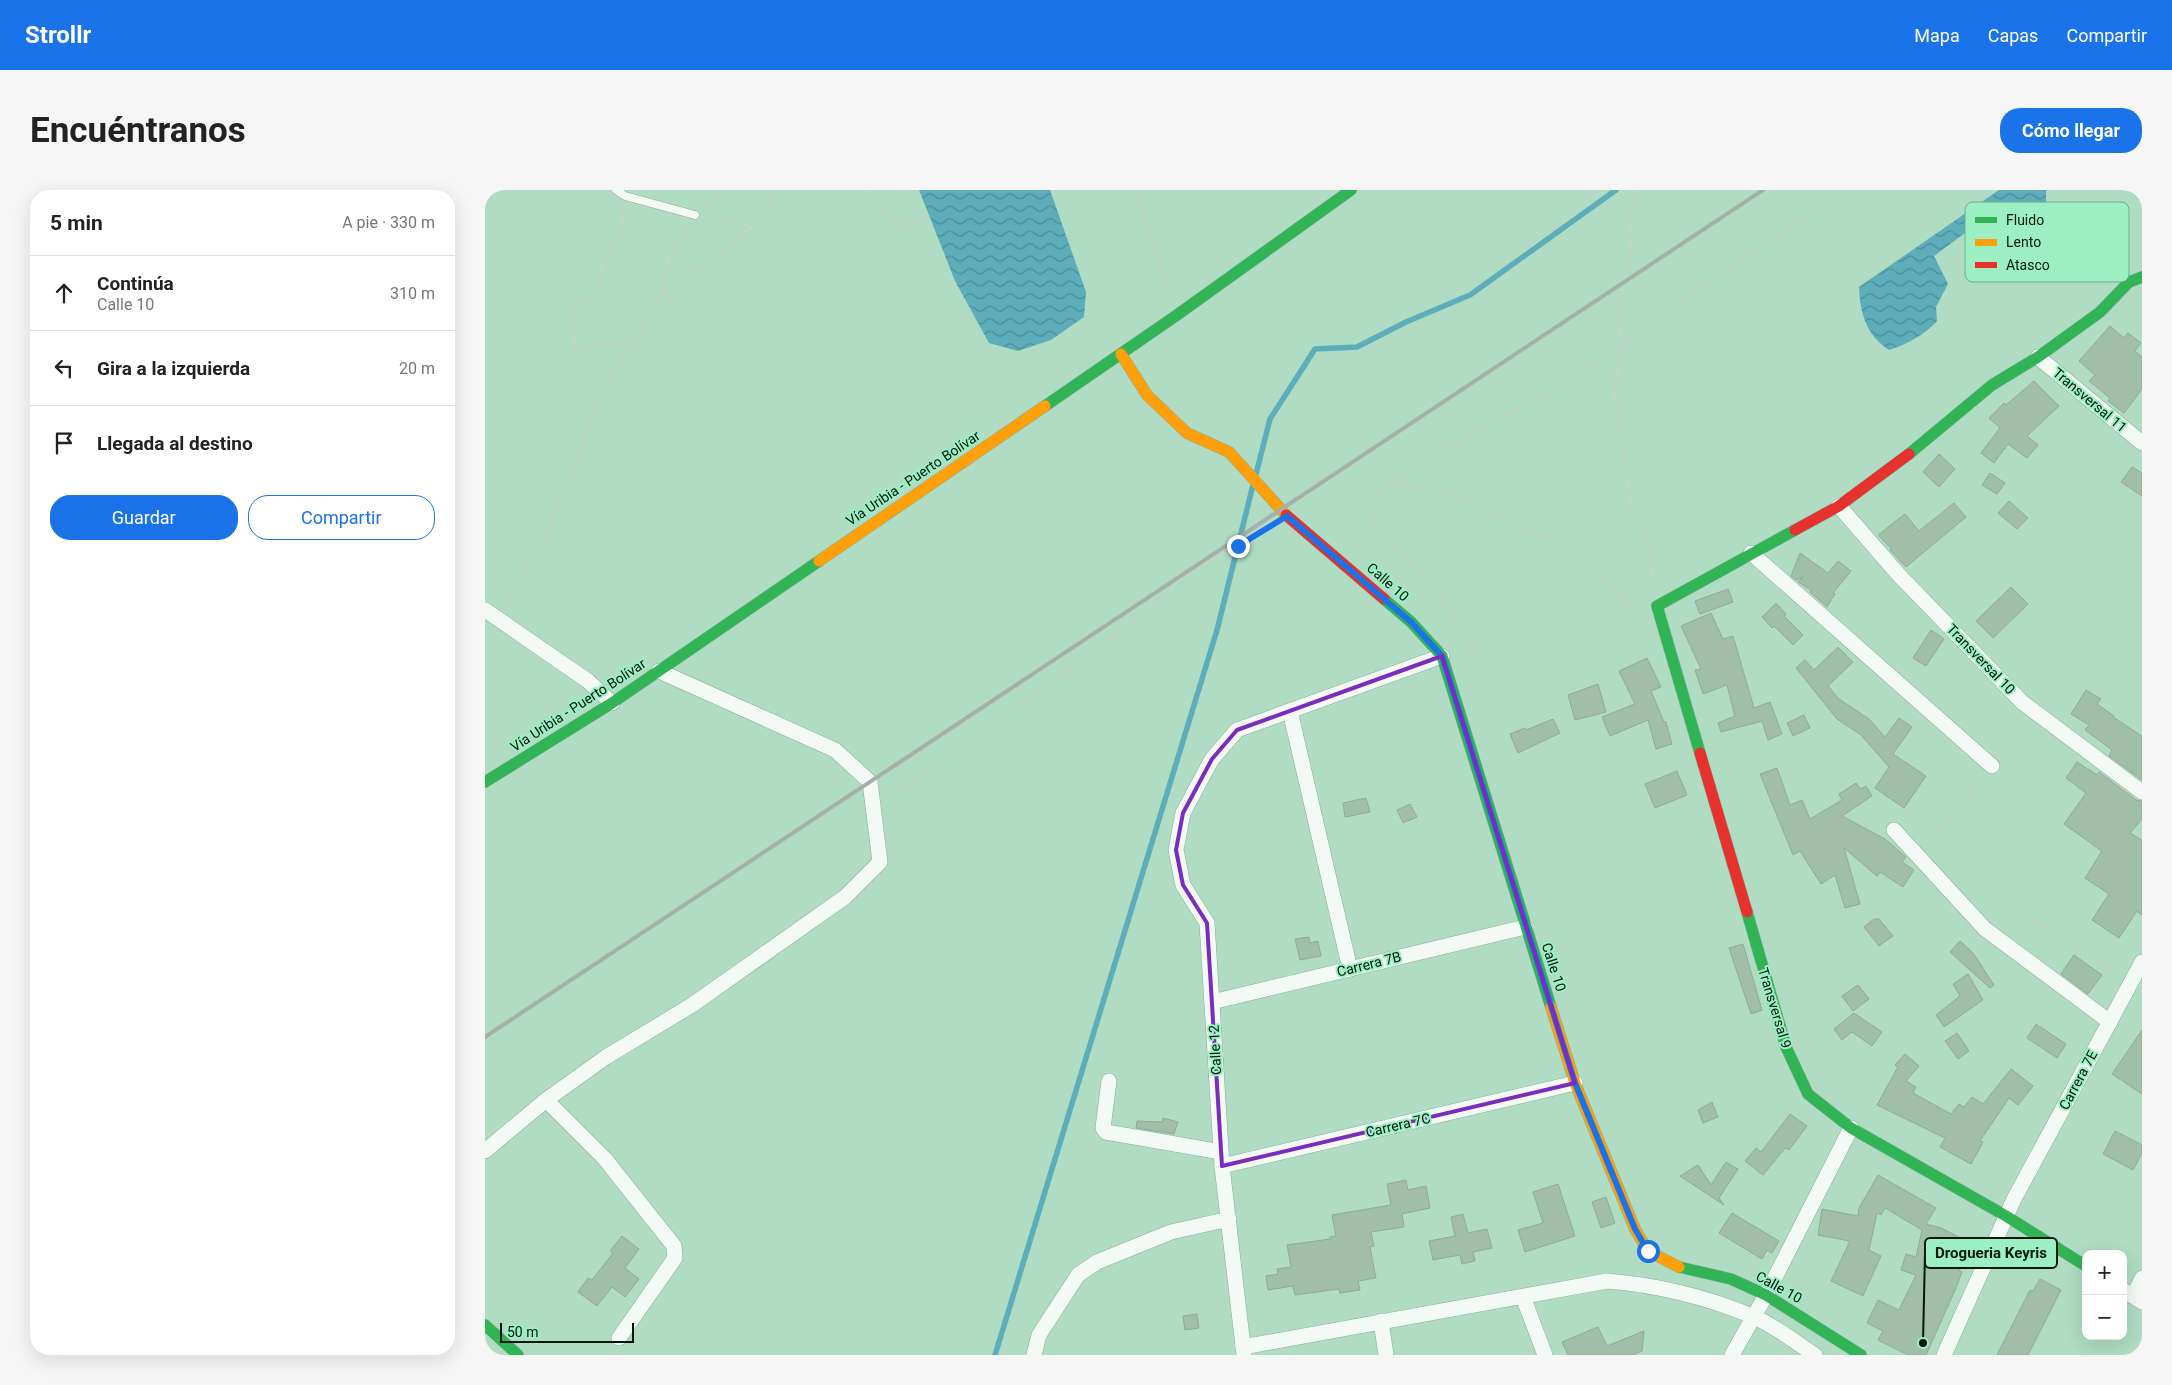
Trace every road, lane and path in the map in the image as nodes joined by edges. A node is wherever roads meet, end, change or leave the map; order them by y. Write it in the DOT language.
graph roads {
  1 [pos="616,190"];
  2 [pos="721,190"];
  3 [pos="775,190"];
  4 [pos="867,190"];
  5 [pos="1137,190"];
  6 [pos="1351,190"];
  7 [pos="1635,190"];
  8 [pos="1849,190"];
  9 [pos="625,196"];
  10 [pos="695,215"];
  11 [pos="929,216"];
  12 [pos="752,227"];
  13 [pos="2142,277"];
  14 [pos="663,293"];
  15 [pos="1177,315"];
  16 [pos="633,341"];
  17 [pos="1622,342"];
  18 [pos="1121,354"];
  19 [pos="2039,357"];
  20 [pos="2142,443"];
  21 [pos="1391,483"];
  22 [pos="1839,506"];
  23 [pos="1287,516"];
  24 [pos="1751,553"];
  25 [pos="1652,593"];
  26 [pos="485,610"];
  27 [pos="499,617"];
  28 [pos="1643,618"];
  29 [pos="1442,656"];
  30 [pos="659,671"];
  31 [pos="1453,684"];
  32 [pos="612,703"];
  33 [pos="1290,711"];
  34 [pos="1992,766"];
  35 [pos="485,782"];
  36 [pos="2142,792"];
  37 [pos="875,809"];
  38 [pos="1894,830"];
  39 [pos="1525,927"];
  40 [pos="2142,962"];
  41 [pos="1350,969"];
  42 [pos="2131,981"];
  43 [pos="1212,1002"];
  44 [pos="2110,1022"];
  45 [pos="1109,1081"];
  46 [pos="1575,1083"];
  47 [pos="546,1100"];
  48 [pos="1851,1128"];
  49 [pos="485,1151"];
  50 [pos="1221,1159"];
  51 [pos="2006,1216"];
  52 [pos="1229,1218"];
  53 [pos="2082,1264"];
  54 [pos="2142,1278"];
  55 [pos="1766,1294"];
  56 [pos="2133,1296"];
  57 [pos="1523,1297"];
  58 [pos="1754,1317"];
  59 [pos="1381,1321"];
  60 [pos="488,1333"];
  61 [pos="619,1338"];
  62 [pos="1243,1351"];
  63 [pos="518,1355"];
  64 [pos="1034,1355"];
  65 [pos="1386,1355"];
  66 [pos="1545,1355"];
  67 [pos="1732,1355"];
  68 [pos="1815,1355"];
  69 [pos="1861,1355"];
  70 [pos="1944,1355"];
  1 -- 9 [label="lane"];
  2 -- 10 [label="path"];
  3 -- 12 [label="path"];
  4 -- 11 [label="path"];
  5 -- 15 [label="path"];
  6 -- 15 [label="street, Vía Uribia - Puerto Bolívar"];
  7 -- 17 [label="path"];
  8 -- 17 [label="path"];
  9 -- 10 [label="lane"];
  9 -- 16 [label="path"];
  10 -- 12 [label="path"];
  10 -- 14 [label="path"];
  12 -- 14 [label="path"];
  13 -- 19 [label="street"];
  14 -- 16 [label="path"];
  15 -- 18 [label="street, Vía Uribia - Puerto Bolívar"];
  16 -- 27 [label="path"];
  17 -- 21 [label="path"];
  17 -- 25 [label="path"];
  18 -- 23 [label="street, Calle 10"];
  18 -- 30 [label="street, Vía Uribia - Puerto Bolívar"];
  19 -- 20 [label="street, Transversal 11"];
  19 -- 22 [label="street"];
  21 -- 28 [label="path"];
  21 -- 31 [label="path"];
  22 -- 24 [label="street"];
  22 -- 36 [label="street, Transversal 10"];
  23 -- 29 [label="street, Calle 10"];
  23 -- 37 [label="path"];
  24 -- 34 [label="street"];
  24 -- 48 [label="street, Transversal 9"];
  26 -- 27 [label="street"];
  27 -- 32 [label="street"];
  29 -- 31 [label="street, Calle 10"];
  29 -- 33 [label="street, Calle 12"];
  30 -- 32 [label="street, Vía Uribia - Puerto Bolívar"];
  30 -- 37 [label="street"];
  31 -- 39 [label="street, Calle 10"];
  32 -- 35 [label="street, Vía Uribia - Puerto Bolívar"];
  33 -- 41 [label="street"];
  33 -- 43 [label="street, Calle 12"];
  34 -- 42 [label="path"];
  37 -- 47 [label="street"];
  38 -- 44 [label="street"];
  39 -- 41 [label="street, Carrera 7B"];
  39 -- 46 [label="street, Calle 10"];
  40 -- 42 [label="street, Carrera 7E"];
  41 -- 43 [label="street, Carrera 7B"];
  42 -- 44 [label="street, Carrera 7E"];
  43 -- 50 [label="street, Calle 12"];
  44 -- 51 [label="street, Carrera 7E"];
  45 -- 50 [label="street, Carrera 7C"];
  46 -- 50 [label="street, Carrera 7C"];
  46 -- 55 [label="street, Calle 10"];
  47 -- 49 [label="street"];
  47 -- 61 [label="street"];
  48 -- 51 [label="street, Transversal 9"];
  48 -- 55 [label="street"];
  50 -- 52 [label="street, Calle 12"];
  51 -- 53 [label="street, Transversal 9"];
  51 -- 70 [label="street, Carrera 7E"];
  52 -- 62 [label="street, Calle 12"];
  52 -- 64 [label="street"];
  54 -- 56 [label="street"];
  55 -- 58 [label="street"];
  55 -- 69 [label="street, Calle 10"];
  57 -- 58 [label="street"];
  57 -- 59 [label="street"];
  57 -- 66 [label="street"];
  58 -- 67 [label="street"];
  58 -- 68 [label="street"];
  59 -- 62 [label="street"];
  59 -- 65 [label="street"];
  60 -- 63 [label="street"];
}
